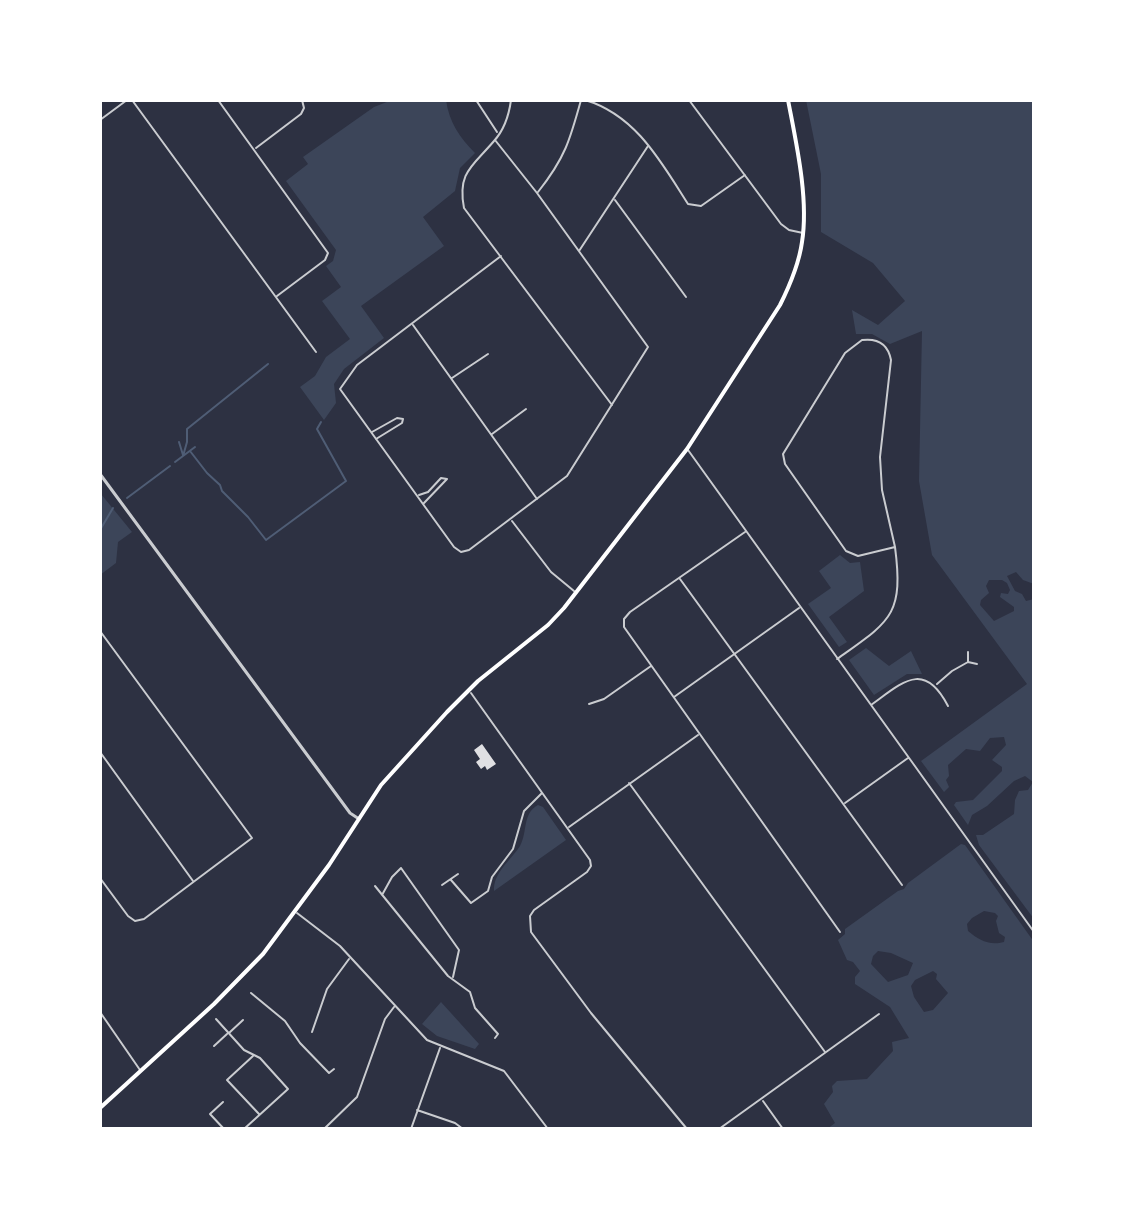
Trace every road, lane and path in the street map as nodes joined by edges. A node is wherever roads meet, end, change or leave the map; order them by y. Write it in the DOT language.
graph roads {
  1 [pos="127,100"];
  2 [pos="132,100"];
  3 [pos="218,100"];
  4 [pos="302,100"];
  5 [pos="476,100"];
  6 [pos="511,100"];
  7 [pos="583,100"];
  8 [pos="689,100"];
  9 [pos="698,100"];
  10 [pos="788,100"];
  11 [pos="693,104"];
  12 [pos="100,120"];
  13 [pos="499,134"];
  14 [pos="495,140"];
  15 [pos="649,145"];
  16 [pos="255,148"];
  17 [pos="745,175"];
  18 [pos="537,193"];
  19 [pos="614,199"];
  20 [pos="804,233"];
  21 [pos="579,251"];
  22 [pos="501,256"];
  23 [pos="276,296"];
  24 [pos="686,297"];
  25 [pos="412,324"];
  26 [pos="316,352"];
  27 [pos="488,354"];
  28 [pos="451,378"];
  29 [pos="612,405"];
  30 [pos="526,409"];
  31 [pos="371,433"];
  32 [pos="491,434"];
  33 [pos="376,439"];
  34 [pos="687,449"];
  35 [pos="100,474"];
  36 [pos="106,482"];
  37 [pos="100,486"];
  38 [pos="418,496"];
  39 [pos="537,499"];
  40 [pos="423,503"];
  41 [pos="511,520"];
  42 [pos="746,532"];
  43 [pos="895,547"];
  44 [pos="679,578"];
  45 [pos="576,593"];
  46 [pos="800,608"];
  47 [pos="100,631"];
  48 [pos="968,652"];
  49 [pos="735,653"];
  50 [pos="837,659"];
  51 [pos="968,662"];
  52 [pos="977,664"];
  53 [pos="651,666"];
  54 [pos="935,686"];
  55 [pos="469,690"];
  56 [pos="952,695"];
  57 [pos="673,698"];
  58 [pos="944,699"];
  59 [pos="589,704"];
  60 [pos="871,705"];
  61 [pos="948,706"];
  62 [pos="699,735"];
  63 [pos="100,752"];
  64 [pos="909,757"];
  65 [pos="629,783"];
  66 [pos="543,793"];
  67 [pos="844,804"];
  68 [pos="359,819"];
  69 [pos="567,828"];
  70 [pos="458,874"];
  71 [pos="100,878"];
  72 [pos="451,880"];
  73 [pos="194,882"];
  74 [pos="442,885"];
  75 [pos="902,885"];
  76 [pos="375,886"];
  77 [pos="382,895"];
  78 [pos="295,911"];
  79 [pos="840,932"];
  80 [pos="1034,932"];
  81 [pos="351,957"];
  82 [pos="453,978"];
  83 [pos="251,993"];
  84 [pos="395,1006"];
  85 [pos="100,1012"];
  86 [pos="879,1014"];
  87 [pos="216,1019"];
  88 [pos="243,1020"];
  89 [pos="312,1032"];
  90 [pos="229,1033"];
  91 [pos="495,1038"];
  92 [pos="214,1046"];
  93 [pos="440,1047"];
  94 [pos="825,1052"];
  95 [pos="254,1055"];
  96 [pos="334,1069"];
  97 [pos="141,1071"];
  98 [pos="762,1099"];
  99 [pos="223,1102"];
  100 [pos="100,1108"];
  101 [pos="417,1110"];
  102 [pos="260,1115"];
  103 [pos="224,1129"];
  104 [pos="244,1129"];
  105 [pos="324,1129"];
  106 [pos="411,1129"];
  107 [pos="463,1129"];
  108 [pos="548,1129"];
  109 [pos="687,1129"];
  110 [pos="719,1129"];
  111 [pos="783,1129"];
  1 -- 12 [label="street"];
  2 -- 23 [label="street"];
  3 -- 16 [label="street"];
  4 -- 16 [label="street"];
  5 -- 13 [label="street"];
  6 -- 13 [label="street"];
  7 -- 15 [label="street"];
  7 -- 18 [label="street"];
  8 -- 11 [label="street"];
  9 -- 11 [label="street"];
  10 -- 20 [label="main road"];
  11 -- 17 [label="street"];
  13 -- 14 [label="street"];
  14 -- 18 [label="street"];
  14 -- 22 [label="street"];
  15 -- 17 [label="street"];
  15 -- 19 [label="street"];
  16 -- 23 [label="street"];
  17 -- 20 [label="street"];
  18 -- 21 [label="street"];
  19 -- 21 [label="street"];
  19 -- 24 [label="street"];
  20 -- 34 [label="main road"];
  21 -- 29 [label="street"];
  22 -- 25 [label="street"];
  22 -- 29 [label="street"];
  23 -- 26 [label="street"];
  25 -- 28 [label="street"];
  25 -- 31 [label="street"];
  27 -- 28 [label="street"];
  28 -- 32 [label="street"];
  29 -- 39 [label="street"];
  30 -- 32 [label="street"];
  31 -- 33 [label="street"];
  31 -- 33 [label="street"];
  32 -- 39 [label="street"];
  33 -- 38 [label="street"];
  34 -- 42 [label="street"];
  34 -- 45 [label="main road"];
  35 -- 36 [label="street"];
  36 -- 37 [label="street"];
  36 -- 68 [label="street"];
  38 -- 40 [label="street"];
  38 -- 40 [label="street"];
  39 -- 41 [label="street"];
  40 -- 41 [label="street"];
  41 -- 45 [label="street"];
  42 -- 44 [label="street"];
  42 -- 46 [label="street"];
  43 -- 43 [label="street"];
  43 -- 50 [label="street"];
  44 -- 49 [label="street"];
  44 -- 53 [label="street"];
  45 -- 55 [label="main road"];
  46 -- 49 [label="street"];
  46 -- 50 [label="street"];
  47 -- 73 [label="street"];
  48 -- 51 [label="street"];
  49 -- 57 [label="street"];
  49 -- 67 [label="street"];
  50 -- 60 [label="street"];
  51 -- 52 [label="street"];
  51 -- 54 [label="street"];
  53 -- 57 [label="street"];
  53 -- 59 [label="street"];
  54 -- 58 [label="street"];
  54 -- 60 [label="street"];
  55 -- 66 [label="street"];
  55 -- 68 [label="main road"];
  56 -- 58 [label="street"];
  57 -- 62 [label="street"];
  58 -- 61 [label="street"];
  60 -- 64 [label="street"];
  62 -- 65 [label="street"];
  62 -- 79 [label="street"];
  63 -- 73 [label="street"];
  64 -- 67 [label="street"];
  64 -- 80 [label="street"];
  65 -- 69 [label="street"];
  65 -- 94 [label="street"];
  66 -- 69 [label="street"];
  66 -- 72 [label="street"];
  67 -- 75 [label="street"];
  68 -- 78 [label="main road"];
  69 -- 109 [label="street"];
  70 -- 72 [label="street"];
  71 -- 73 [label="street"];
  72 -- 74 [label="street"];
  76 -- 77 [label="street"];
  77 -- 82 [label="street"];
  77 -- 82 [label="street"];
  78 -- 81 [label="street"];
  78 -- 97 [label="main road"];
  81 -- 84 [label="street"];
  81 -- 89 [label="street"];
  82 -- 91 [label="street"];
  83 -- 96 [label="street"];
  84 -- 93 [label="street"];
  84 -- 105 [label="street"];
  85 -- 97 [label="street"];
  86 -- 94 [label="street"];
  87 -- 90 [label="street"];
  88 -- 90 [label="street"];
  90 -- 92 [label="street"];
  90 -- 95 [label="street"];
  93 -- 101 [label="street"];
  93 -- 108 [label="street"];
  94 -- 98 [label="street"];
  95 -- 102 [label="street"];
  95 -- 102 [label="street"];
  97 -- 100 [label="main road"];
  98 -- 110 [label="street"];
  98 -- 111 [label="street"];
  99 -- 103 [label="street"];
  101 -- 106 [label="street"];
  101 -- 107 [label="street"];
  102 -- 104 [label="street"];
}
